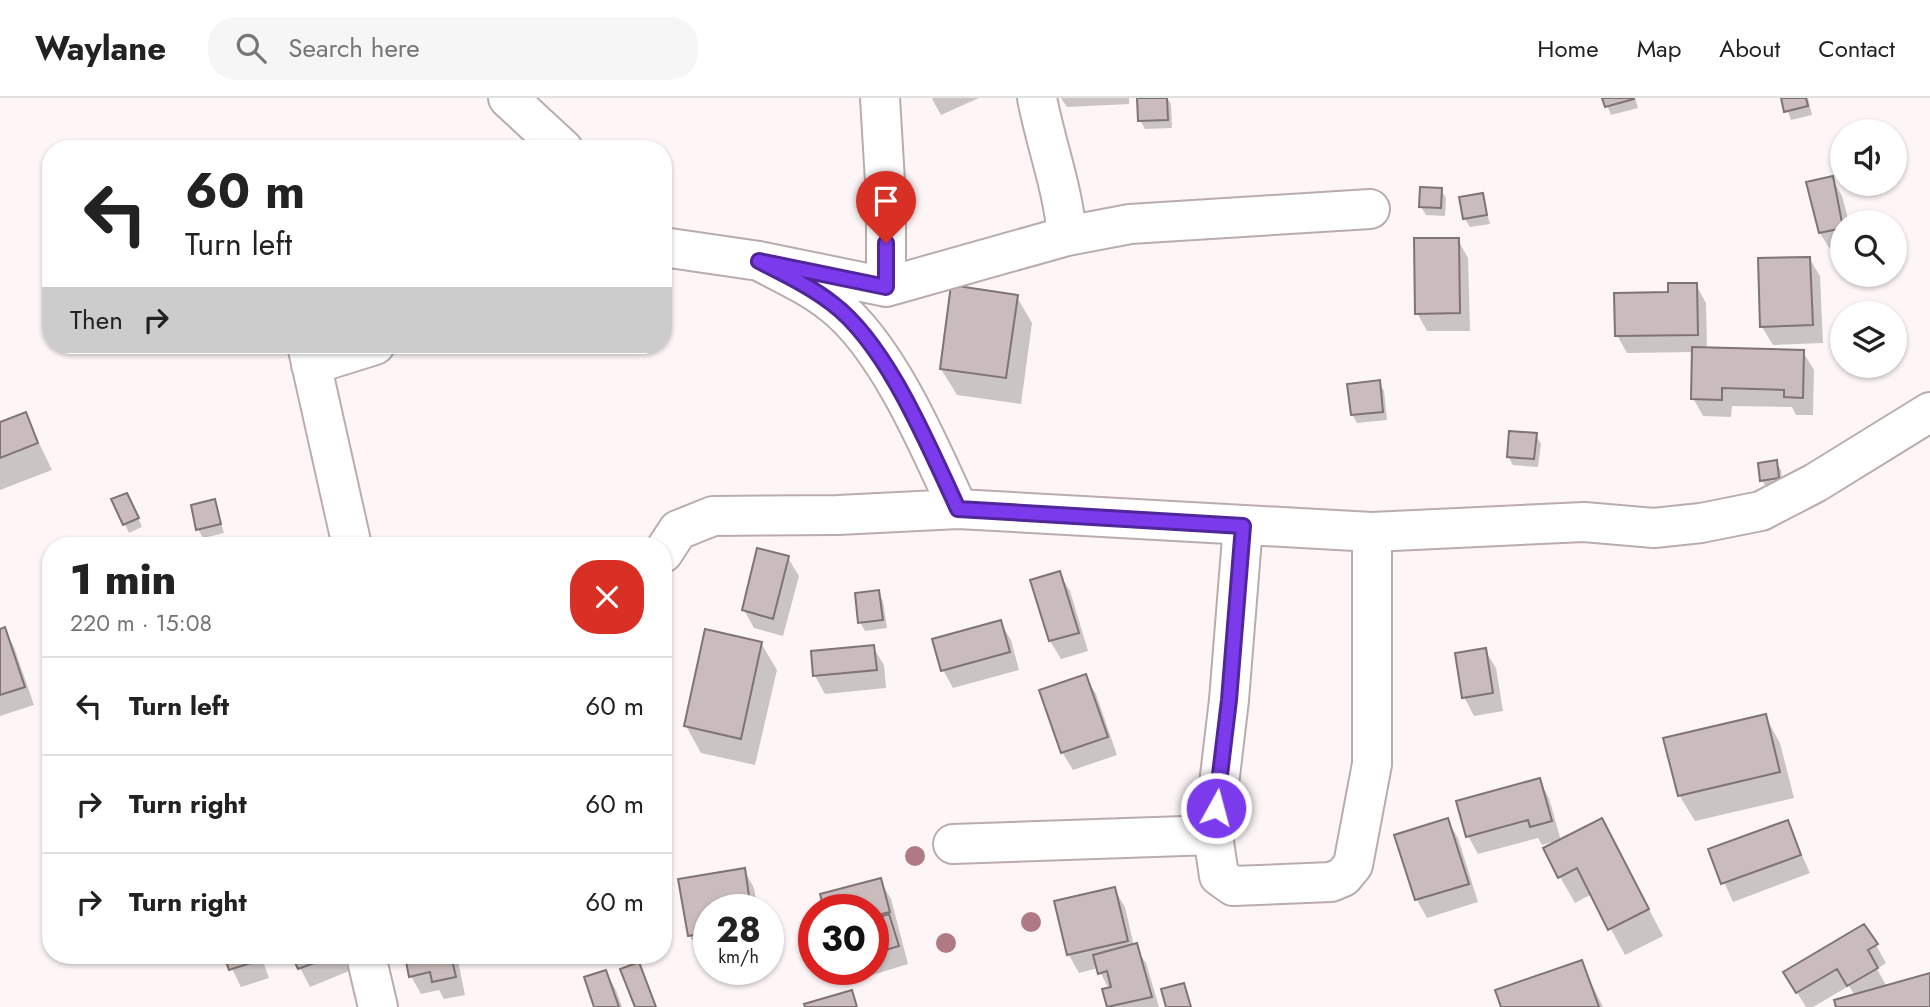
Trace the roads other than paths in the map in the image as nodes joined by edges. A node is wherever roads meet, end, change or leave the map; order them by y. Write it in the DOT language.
graph roads {
  1 [pos="508,98"];
  2 [pos="880,98"];
  3 [pos="1038,98"];
  4 [pos="554,140"];
  5 [pos="1370,209"];
  6 [pos="1067,236"];
  7 [pos="672,248"];
  8 [pos="759,261"];
  9 [pos="886,287"];
  10 [pos="309,355"];
  11 [pos="1930,412"];
  12 [pos="958,509"];
  13 [pos="1243,526"];
  14 [pos="1372,532"];
  15 [pos="350,537"];
  16 [pos="672,539"];
  17 [pos="1213,835"];
  18 [pos="953,844"];
  19 [pos="367,964"];
  20 [pos="374,1006"];
  1 -- 4 [label="street"];
  2 -- 9 [label="street"];
  3 -- 6 [label="street"];
  5 -- 6 [label="street"];
  6 -- 9 [label="street"];
  7 -- 8 [label="street"];
  8 -- 9 [label="street"];
  8 -- 12 [label="street"];
  10 -- 15 [label="street"];
  11 -- 14 [label="street"];
  12 -- 13 [label="street"];
  12 -- 16 [label="street"];
  13 -- 14 [label="street"];
  13 -- 17 [label="street"];
  14 -- 17 [label="street"];
  17 -- 18 [label="street"];
  19 -- 20 [label="street"];
}
